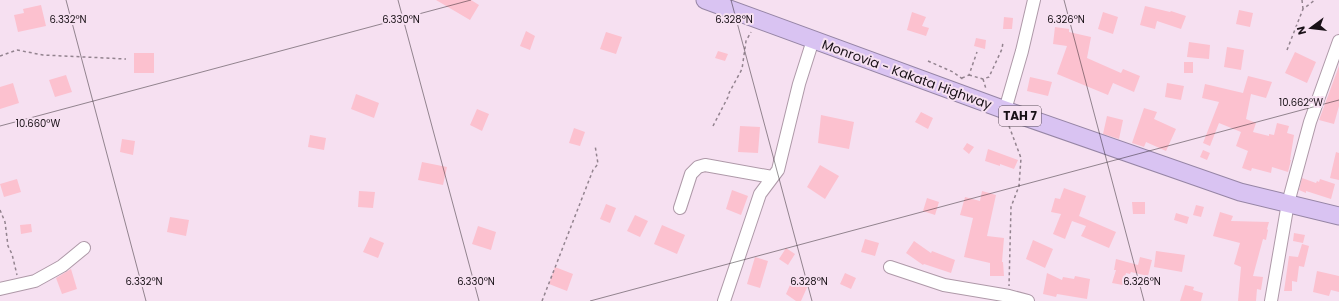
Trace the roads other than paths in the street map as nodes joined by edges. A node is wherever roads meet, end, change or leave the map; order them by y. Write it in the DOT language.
graph roads {
  1 [pos="705,0"];
  2 [pos="1034,0"];
  3 [pos="813,40"];
  4 [pos="1339,42"];
  5 [pos="1004,110"];
  6 [pos="772,177"];
  7 [pos="1288,203"];
  8 [pos="680,208"];
  9 [pos="1339,216"];
  10 [pos="84,248"];
  11 [pos="890,267"];
  12 [pos="0,290"];
  13 [pos="724,301"];
  14 [pos="1028,301"];
  15 [pos="1270,301"];
  1 -- 3 [label="highway, Monrovia - Kakata Highway / TAH 7"];
  2 -- 5 [label="street"];
  3 -- 5 [label="highway, Monrovia - Kakata Highway / TAH 7"];
  3 -- 6 [label="street"];
  4 -- 7 [label="street"];
  5 -- 7 [label="highway, Monrovia - Kakata Highway / TAH 7"];
  6 -- 8 [label="street"];
  6 -- 13 [label="street"];
  7 -- 9 [label="highway, Monrovia - Kakata Highway / TAH 7"];
  7 -- 15 [label="street"];
  10 -- 12 [label="street"];
  11 -- 14 [label="street"];
}
